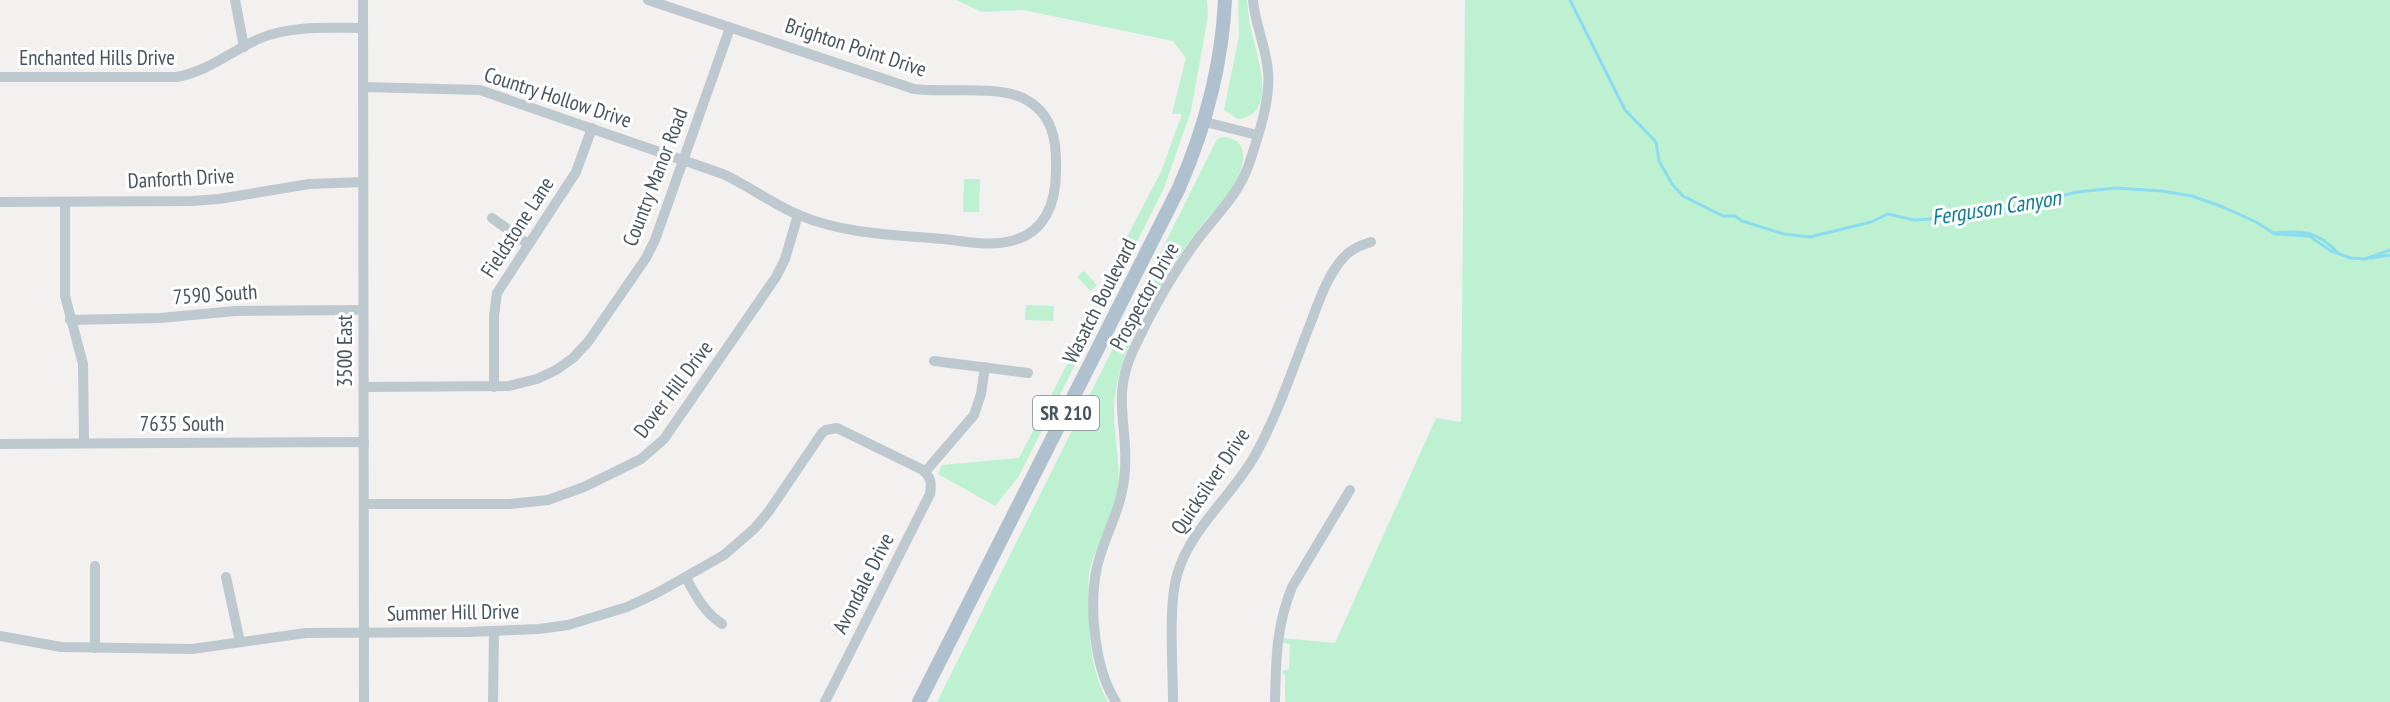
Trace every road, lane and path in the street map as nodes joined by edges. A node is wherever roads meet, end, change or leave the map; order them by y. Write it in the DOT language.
graph roads {
  1 [pos="236,0"];
  2 [pos="363,0"];
  3 [pos="648,0"];
  4 [pos="1225,0"];
  5 [pos="1253,0"];
  6 [pos="730,27"];
  7 [pos="363,28"];
  8 [pos="244,47"];
  9 [pos="0,76"];
  10 [pos="363,87"];
  11 [pos="1205,122"];
  12 [pos="592,128"];
  13 [pos="1257,135"];
  14 [pos="684,160"];
  15 [pos="363,183"];
  16 [pos="0,202"];
  17 [pos="65,202"];
  18 [pos="798,215"];
  19 [pos="492,218"];
  20 [pos="1371,242"];
  21 [pos="528,244"];
  22 [pos="363,310"];
  23 [pos="70,320"];
  24 [pos="934,361"];
  25 [pos="986,368"];
  26 [pos="1028,373"];
  27 [pos="364,387"];
  28 [pos="494,387"];
  29 [pos="364,442"];
  30 [pos="84,443"];
  31 [pos="0,444"];
  32 [pos="928,476"];
  33 [pos="1350,490"];
  34 [pos="364,504"];
  35 [pos="95,566"];
  36 [pos="226,577"];
  37 [pos="686,578"];
  38 [pos="722,624"];
  39 [pos="494,631"];
  40 [pos="364,633"];
  41 [pos="0,636"];
  42 [pos="240,642"];
  43 [pos="95,648"];
  44 [pos="364,702"];
  45 [pos="494,702"];
  46 [pos="825,702"];
  47 [pos="919,702"];
  48 [pos="1116,702"];
  49 [pos="1173,702"];
  50 [pos="1275,702"];
  1 -- 8 [label="street"];
  2 -- 7 [label="street, 3500 East"];
  3 -- 6 [label="street, Brighton Point Drive"];
  4 -- 11 [label="main road, Wasatch Boulevard / SR 210"];
  5 -- 13 [label="street, Prospector Drive"];
  6 -- 14 [label="street, Country Manor Road"];
  6 -- 18 [label="street, Brighton Point Drive"];
  7 -- 8 [label="street, Enchanted Hills Drive"];
  7 -- 10 [label="street, 3500 East"];
  8 -- 9 [label="street, Enchanted Hills Drive"];
  10 -- 12 [label="street, Country Hollow Drive"];
  10 -- 15 [label="street, 3500 East"];
  11 -- 13 [label="street"];
  11 -- 47 [label="main road, Wasatch Boulevard / SR 210"];
  12 -- 14 [label="street, Country Hollow Drive"];
  12 -- 21 [label="street, Fieldstone Lane"];
  13 -- 48 [label="street, Prospector Drive"];
  14 -- 18 [label="street, Country Hollow Drive"];
  14 -- 28 [label="street, Country Manor Road"];
  15 -- 17 [label="street, Danforth Drive"];
  15 -- 22 [label="street, 3500 East"];
  16 -- 17 [label="street, Danforth Drive"];
  17 -- 23 [label="street"];
  18 -- 34 [label="street, Dover Hill Drive"];
  19 -- 21 [label="street"];
  20 -- 49 [label="street, Quicksilver Drive"];
  21 -- 28 [label="street, Fieldstone Lane"];
  22 -- 23 [label="street, 7590 South"];
  22 -- 27 [label="street, 3500 East"];
  23 -- 30 [label="street"];
  24 -- 25 [label="street"];
  25 -- 26 [label="street"];
  25 -- 32 [label="street"];
  27 -- 28 [label="street, Country Manor Road"];
  27 -- 29 [label="street, 3500 East"];
  29 -- 30 [label="street, 7635 South"];
  29 -- 34 [label="street, 3500 East"];
  30 -- 31 [label="street, 7635 South"];
  32 -- 37 [label="street, Summer Hill Drive"];
  32 -- 46 [label="street, Avondale Drive"];
  33 -- 50 [label="street"];
  34 -- 40 [label="street, 3500 East"];
  35 -- 43 [label="street"];
  36 -- 42 [label="street"];
  37 -- 38 [label="street"];
  37 -- 39 [label="street, Summer Hill Drive"];
  39 -- 40 [label="street, Summer Hill Drive"];
  39 -- 45 [label="street"];
  40 -- 42 [label="street, Summer Hill Drive"];
  40 -- 44 [label="street, 3500 East"];
  41 -- 43 [label="street, Summer Hill Drive"];
  42 -- 43 [label="street, Summer Hill Drive"];
}
